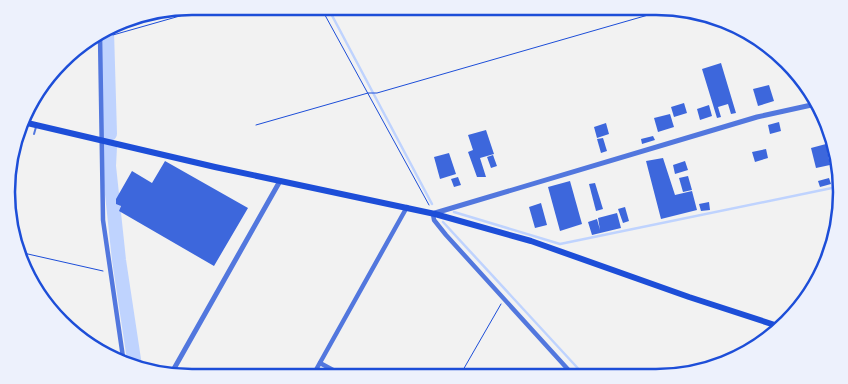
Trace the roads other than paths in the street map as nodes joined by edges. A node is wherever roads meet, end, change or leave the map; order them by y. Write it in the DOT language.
graph roads {
  1 [pos="100,41"];
  2 [pos="810,105"];
  3 [pos="28,123"];
  4 [pos="36,125"];
  5 [pos="34,134"];
  6 [pos="101,139"];
  7 [pos="280,181"];
  8 [pos="407,207"];
  9 [pos="436,215"];
  10 [pos="773,325"];
  11 [pos="123,355"];
  12 [pos="320,362"];
  13 [pos="174,368"];
  14 [pos="316,369"];
  15 [pos="332,369"];
  16 [pos="568,369"];
  1 -- 6 [label="street"];
  2 -- 9 [label="street"];
  3 -- 4 [label="main road"];
  4 -- 5 [label="lane"];
  4 -- 6 [label="main road"];
  6 -- 7 [label="main road"];
  6 -- 11 [label="street"];
  7 -- 8 [label="main road"];
  7 -- 13 [label="street"];
  8 -- 9 [label="main road"];
  8 -- 12 [label="street"];
  9 -- 10 [label="main road"];
  9 -- 16 [label="street"];
  12 -- 14 [label="street"];
  12 -- 15 [label="street"];
}
